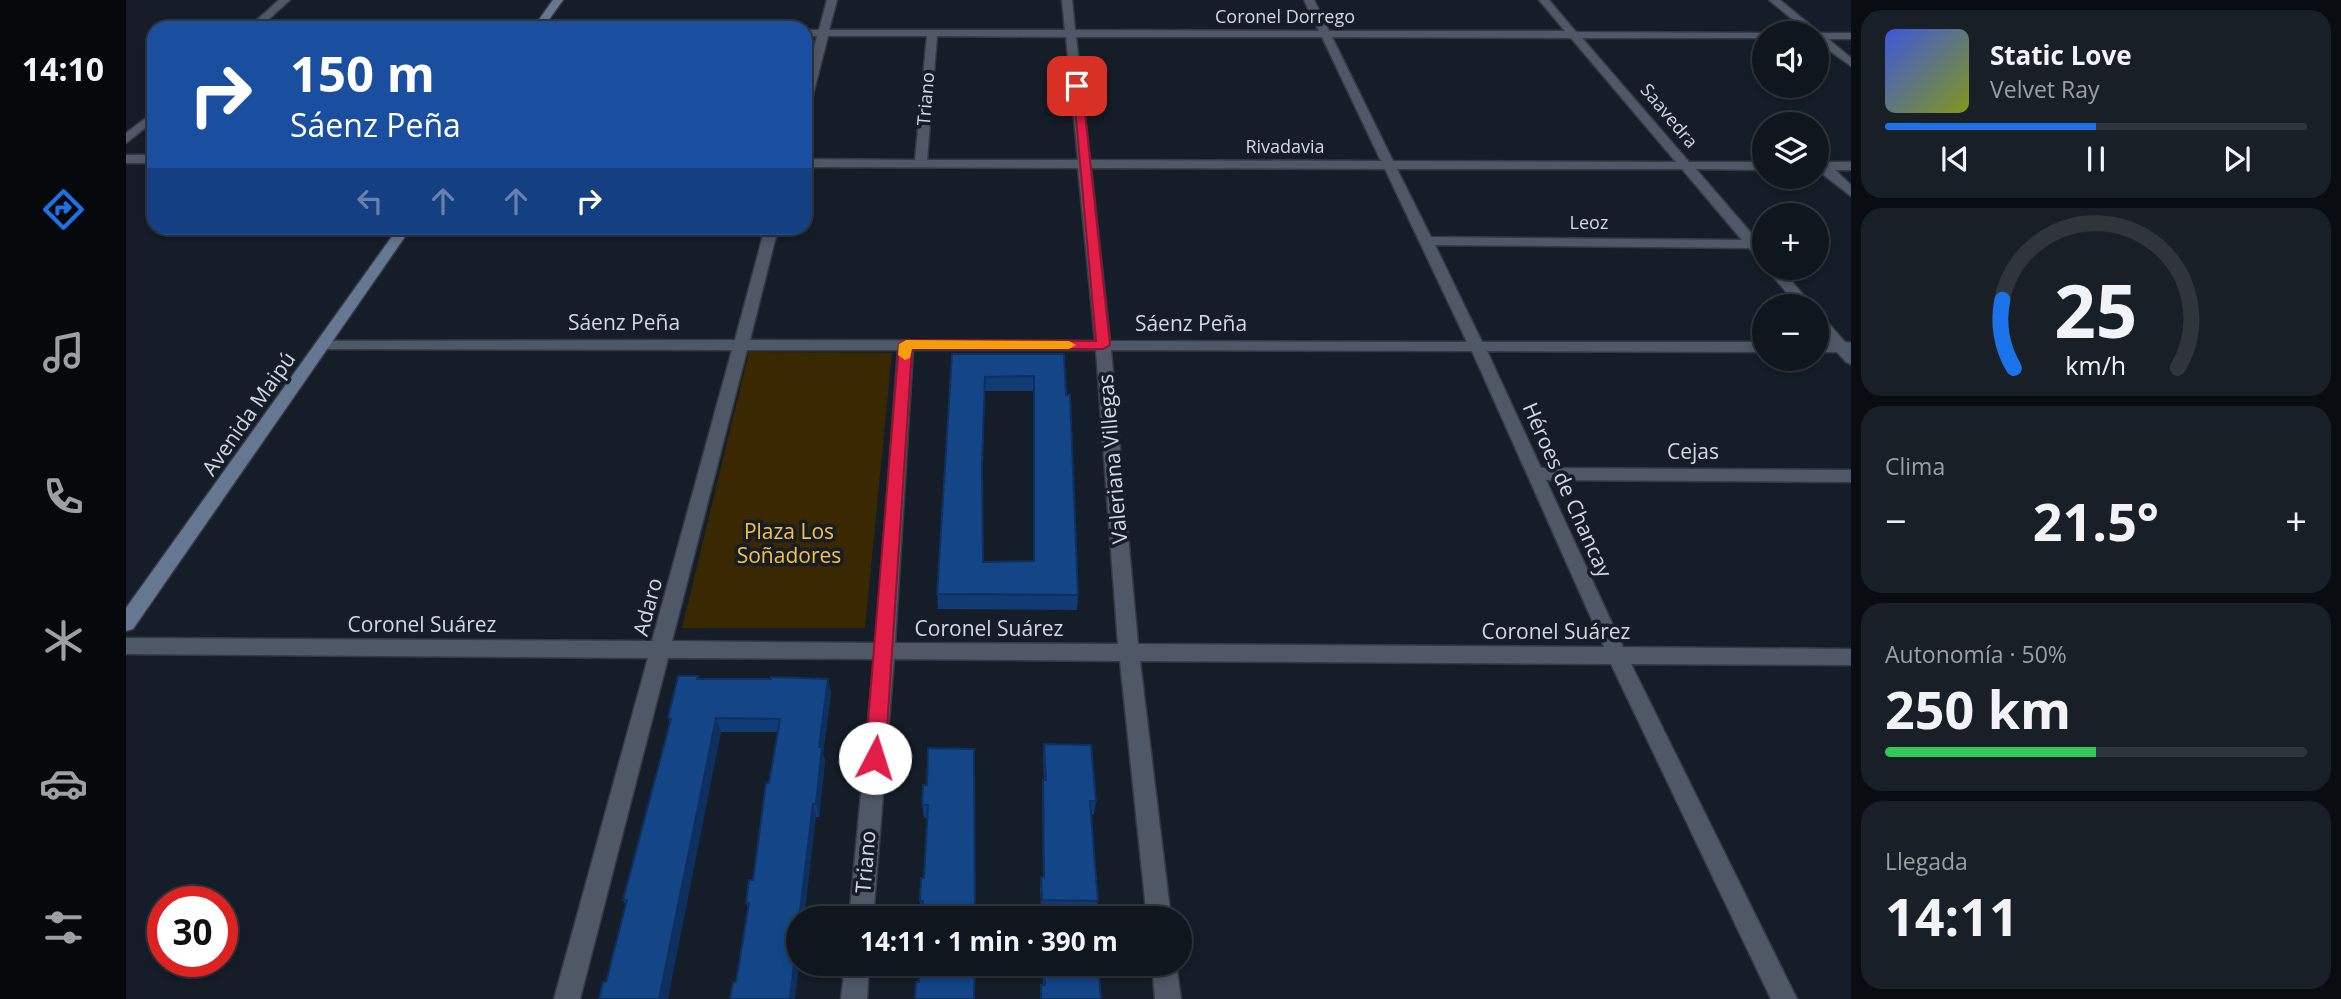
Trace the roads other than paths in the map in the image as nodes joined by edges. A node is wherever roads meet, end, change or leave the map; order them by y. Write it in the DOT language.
graph roads {
  1 [pos="285,0"];
  2 [pos="558,0"];
  3 [pos="832,0"];
  4 [pos="1067,0"];
  5 [pos="1309,0"];
  6 [pos="1544,0"];
  7 [pos="1774,0"];
  8 [pos="261,21"];
  9 [pos="543,21"];
  10 [pos="1799,21"];
  11 [pos="812,33"];
  12 [pos="824,33"];
  13 [pos="932,34"];
  14 [pos="1071,34"];
  15 [pos="1326,34"];
  16 [pos="1574,35"];
  17 [pos="1829,35"];
  18 [pos="1752,36"];
  19 [pos="1851,36"];
  20 [pos="1829,45"];
  21 [pos="1851,63"];
  22 [pos="812,77"];
  23 [pos="147,121"];
  24 [pos="126,139"];
  25 [pos="126,159"];
  26 [pos="147,159"];
  27 [pos="812,163"];
  28 [pos="921,163"];
  29 [pos="1085,164"];
  30 [pos="1389,165"];
  31 [pos="1686,165"];
  32 [pos="1752,166"];
  33 [pos="1829,166"];
  34 [pos="1851,166"];
  35 [pos="1829,174"];
  36 [pos="1851,192"];
  37 [pos="399,235"];
  38 [pos="770,235"];
  39 [pos="1426,241"];
  40 [pos="1752,244"];
  41 [pos="1783,280"];
  42 [pos="1796,294"];
  43 [pos="1829,331"];
  44 [pos="323,344"];
  45 [pos="741,344"];
  46 [pos="906,344"];
  47 [pos="1103,345"];
  48 [pos="1477,346"];
  49 [pos="1752,347"];
  50 [pos="1829,349"];
  51 [pos="1848,351"];
  52 [pos="1535,474"];
  53 [pos="1851,476"];
  54 [pos="126,623"];
  55 [pos="126,646"];
  56 [pos="660,649"];
  57 [pos="885,651"];
  58 [pos="1129,652"];
  59 [pos="1617,655"];
  60 [pos="1851,657"];
  61 [pos="862,906"];
  62 [pos="1158,906"];
  63 [pos="856,976"];
  64 [pos="1165,976"];
  65 [pos="567,999"];
  66 [pos="854,999"];
  67 [pos="1168,999"];
  68 [pos="1784,999"];
  1 -- 8 [label="street"];
  2 -- 9 [label="main road"];
  3 -- 12 [label="street"];
  4 -- 14 [label="street, Valeriana Villegas"];
  5 -- 15 [label="street, Héroes de Chancay"];
  6 -- 16 [label="street, Saavedra"];
  7 -- 10 [label="street"];
  11 -- 12 [label="street, Coronel Dorrego"];
  12 -- 13 [label="street, Coronel Dorrego"];
  12 -- 22 [label="street"];
  13 -- 14 [label="street, Coronel Dorrego"];
  13 -- 28 [label="street, Triano"];
  14 -- 15 [label="street, Coronel Dorrego"];
  14 -- 29 [label="street, Valeriana Villegas"];
  15 -- 16 [label="street, Coronel Dorrego"];
  15 -- 30 [label="street, Héroes de Chancay"];
  16 -- 18 [label="street, Coronel Dorrego"];
  16 -- 31 [label="street, Saavedra"];
  17 -- 19 [label="street"];
  20 -- 21 [label="street"];
  23 -- 24 [label="street"];
  25 -- 26 [label="street"];
  27 -- 28 [label="street, Rivadavia"];
  28 -- 29 [label="street, Rivadavia"];
  29 -- 30 [label="street, Rivadavia"];
  29 -- 47 [label="street, Valeriana Villegas"];
  30 -- 31 [label="street, Rivadavia"];
  30 -- 39 [label="street, Héroes de Chancay"];
  31 -- 32 [label="street, Rivadavia"];
  31 -- 40 [label="street, Saavedra"];
  33 -- 34 [label="street"];
  35 -- 36 [label="street"];
  37 -- 44 [label="main road, Avenida Maipú"];
  38 -- 45 [label="street, Adaro"];
  39 -- 40 [label="street, Leoz"];
  39 -- 48 [label="street, Héroes de Chancay"];
  41 -- 42 [label="street"];
  43 -- 51 [label="street"];
  44 -- 45 [label="street, Sáenz Peña"];
  44 -- 54 [label="main road, Avenida Maipú"];
  45 -- 46 [label="street, Sáenz Peña"];
  45 -- 56 [label="street, Adaro"];
  46 -- 47 [label="street, Sáenz Peña"];
  46 -- 57 [label="street, Triano"];
  47 -- 48 [label="street, Sáenz Peña"];
  47 -- 58 [label="street, Valeriana Villegas"];
  48 -- 49 [label="street, Sáenz Peña"];
  48 -- 52 [label="street, Héroes de Chancay"];
  50 -- 51 [label="street"];
  52 -- 53 [label="street, Cejas"];
  52 -- 59 [label="street, Héroes de Chancay"];
  55 -- 56 [label="street, Coronel Suárez"];
  56 -- 57 [label="street, Coronel Suárez"];
  56 -- 65 [label="street, Adaro"];
  57 -- 58 [label="street, Coronel Suárez"];
  57 -- 61 [label="street, Triano"];
  58 -- 59 [label="street, Coronel Suárez"];
  58 -- 62 [label="street, Valeriana Villegas"];
  59 -- 60 [label="street, Coronel Suárez"];
  59 -- 68 [label="street, Héroes de Chancay"];
  63 -- 66 [label="street"];
  64 -- 67 [label="street"];
}
